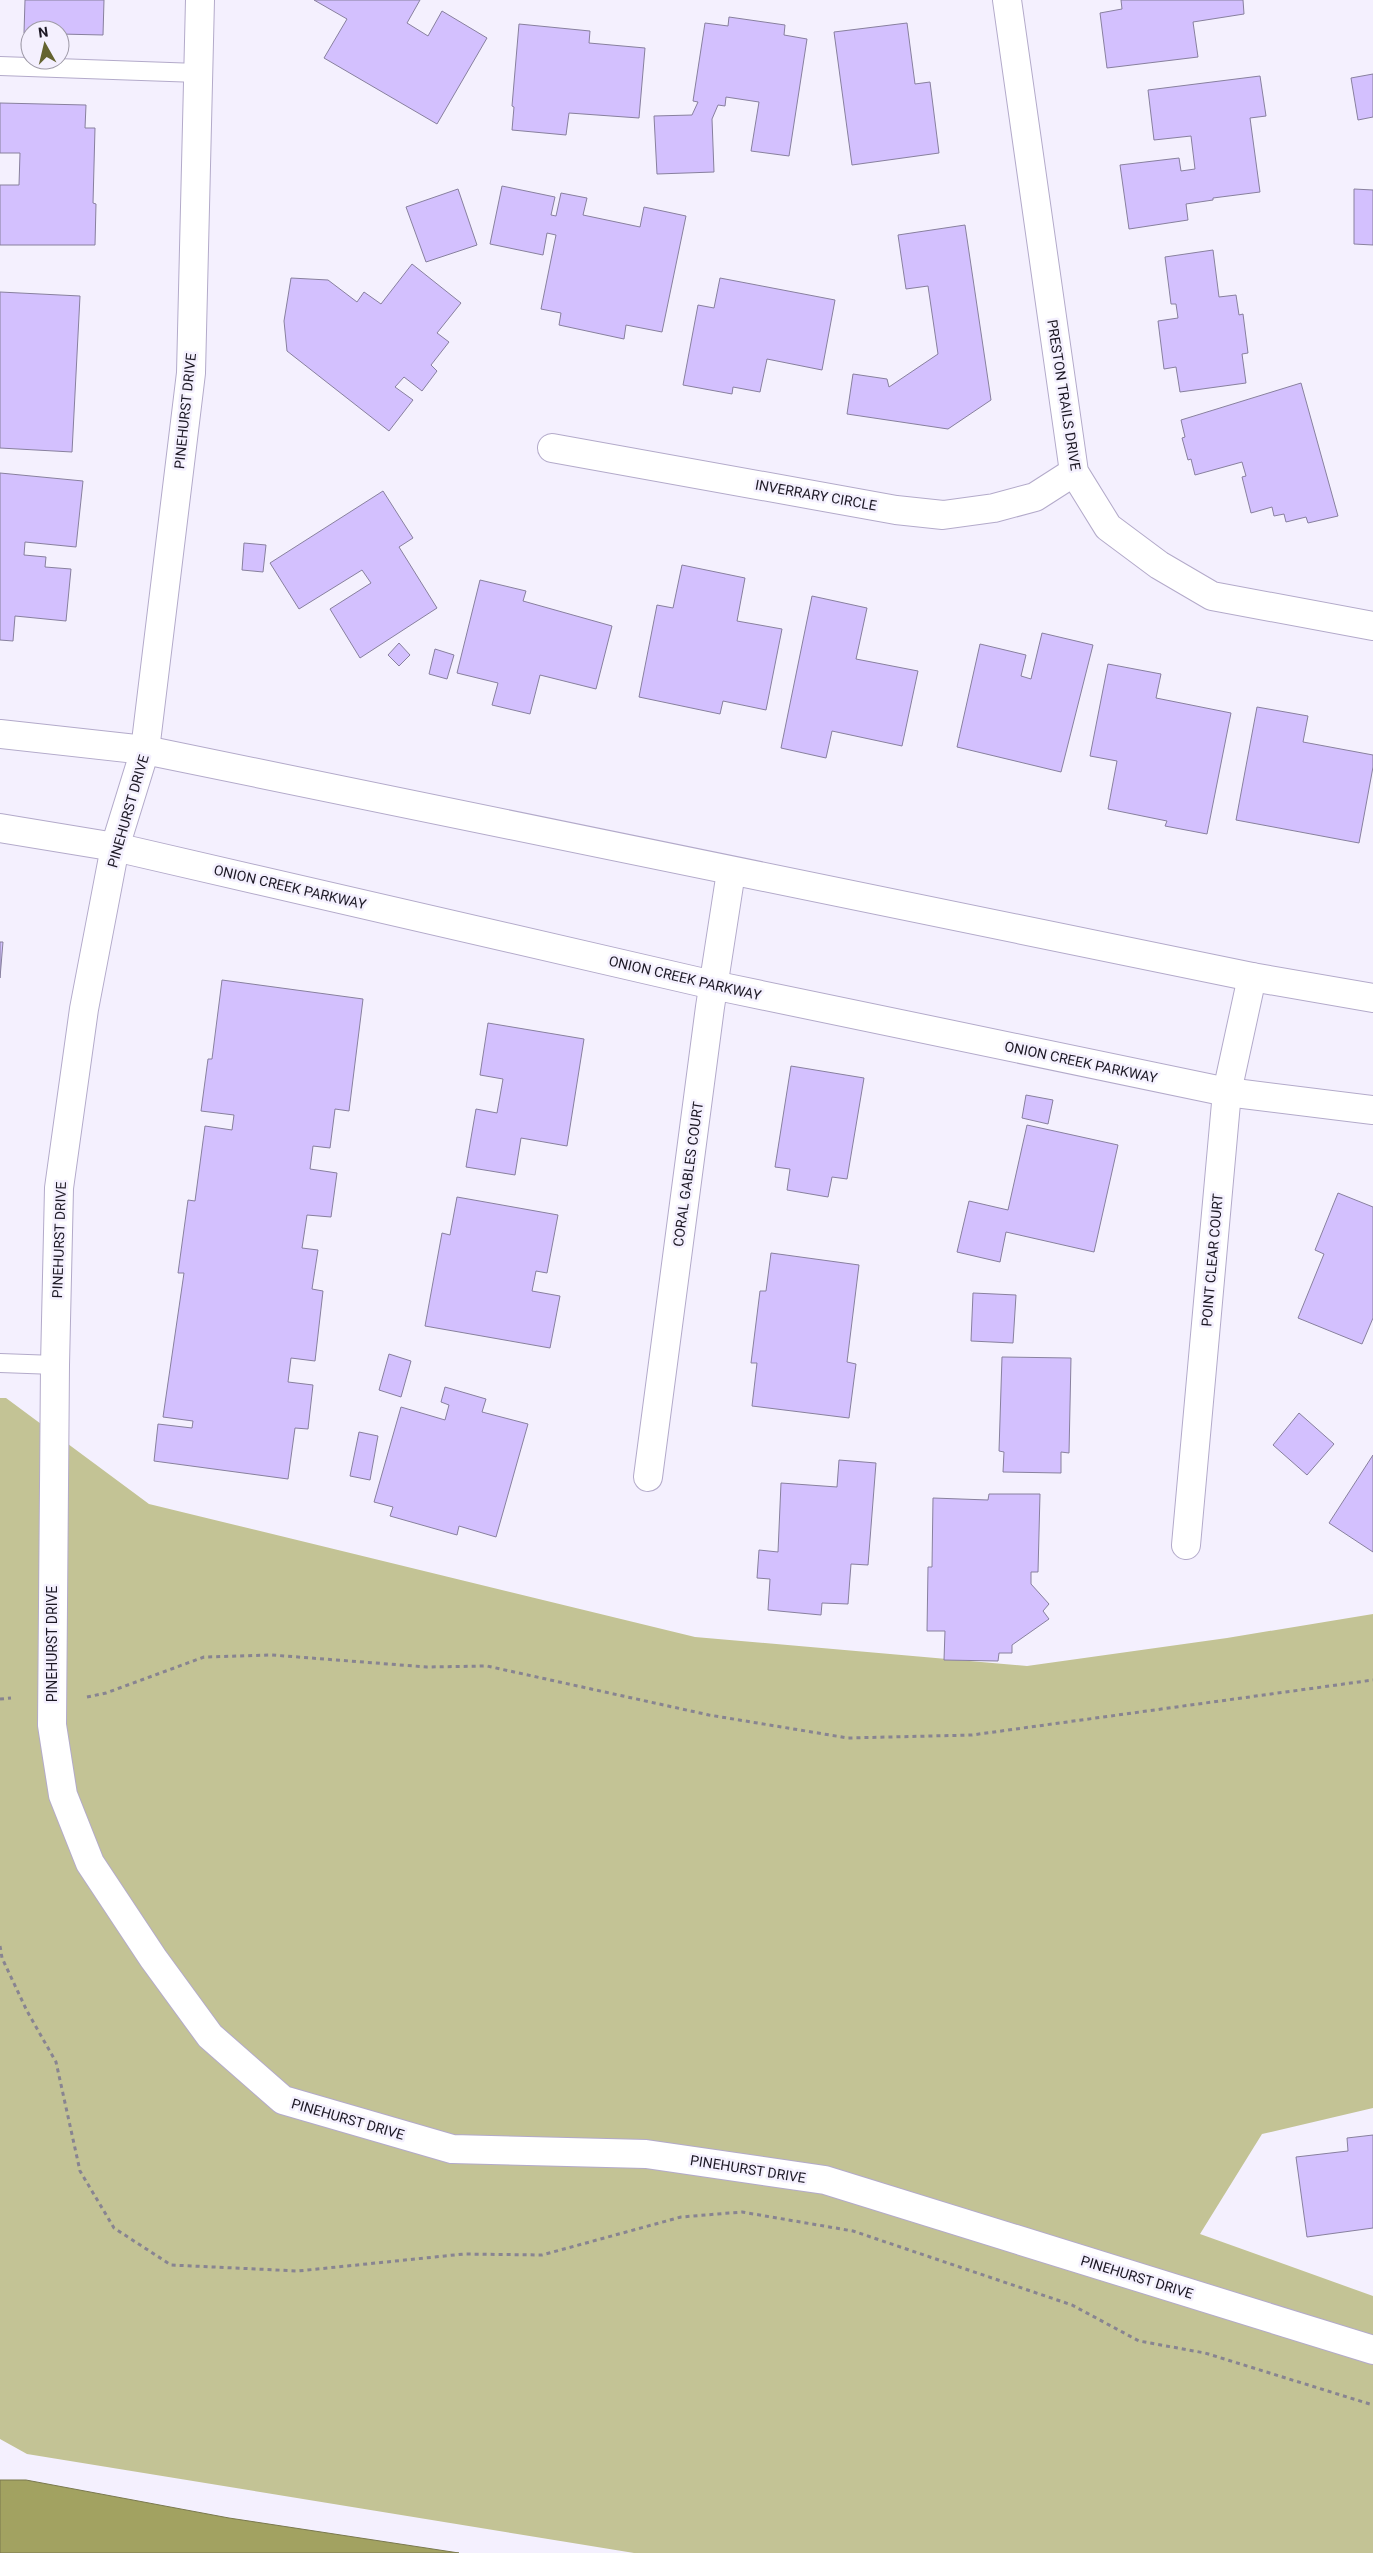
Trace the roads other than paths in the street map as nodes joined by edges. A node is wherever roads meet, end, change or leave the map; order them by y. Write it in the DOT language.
graph roads {
  1 [pos="200,0"];
  2 [pos="1007,0"];
  3 [pos="0,66"];
  4 [pos="198,73"];
  5 [pos="552,448"];
  6 [pos="1074,472"];
  7 [pos="1373,626"];
  8 [pos="0,734"];
  9 [pos="145,750"];
  10 [pos="0,828"];
  11 [pos="115,847"];
  12 [pos="731,872"];
  13 [pos="1252,977"];
  14 [pos="713,985"];
  15 [pos="1373,998"];
  16 [pos="1227,1092"];
  17 [pos="1373,1110"];
  18 [pos="0,1363"];
  19 [pos="55,1365"];
  20 [pos="648,1477"];
  21 [pos="1186,1545"];
  22 [pos="1373,2350"];
  1 -- 4 [label="street, PINEHURST DRIVE"];
  2 -- 6 [label="street, PRESTON TRAILS DRIVE"];
  3 -- 4 [label="lane"];
  4 -- 9 [label="street, PINEHURST DRIVE"];
  5 -- 6 [label="street, INVERRARY CIRCLE"];
  6 -- 7 [label="street, PRESTON TRAILS DRIVE"];
  8 -- 9 [label="street"];
  9 -- 11 [label="street, PINEHURST DRIVE"];
  9 -- 12 [label="street"];
  10 -- 11 [label="street, ONION CREEK PARKWAY"];
  11 -- 14 [label="street, ONION CREEK PARKWAY"];
  11 -- 19 [label="street, PINEHURST DRIVE"];
  12 -- 13 [label="street"];
  12 -- 14 [label="street, CORAL GABLES COURT"];
  13 -- 15 [label="street"];
  13 -- 16 [label="street, POINT CLEAR COURT"];
  14 -- 16 [label="street, ONION CREEK PARKWAY"];
  14 -- 20 [label="street, CORAL GABLES COURT"];
  16 -- 17 [label="street, ONION CREEK PARKWAY"];
  16 -- 21 [label="street, POINT CLEAR COURT"];
  18 -- 19 [label="lane"];
  19 -- 22 [label="street, PINEHURST DRIVE"];
}
